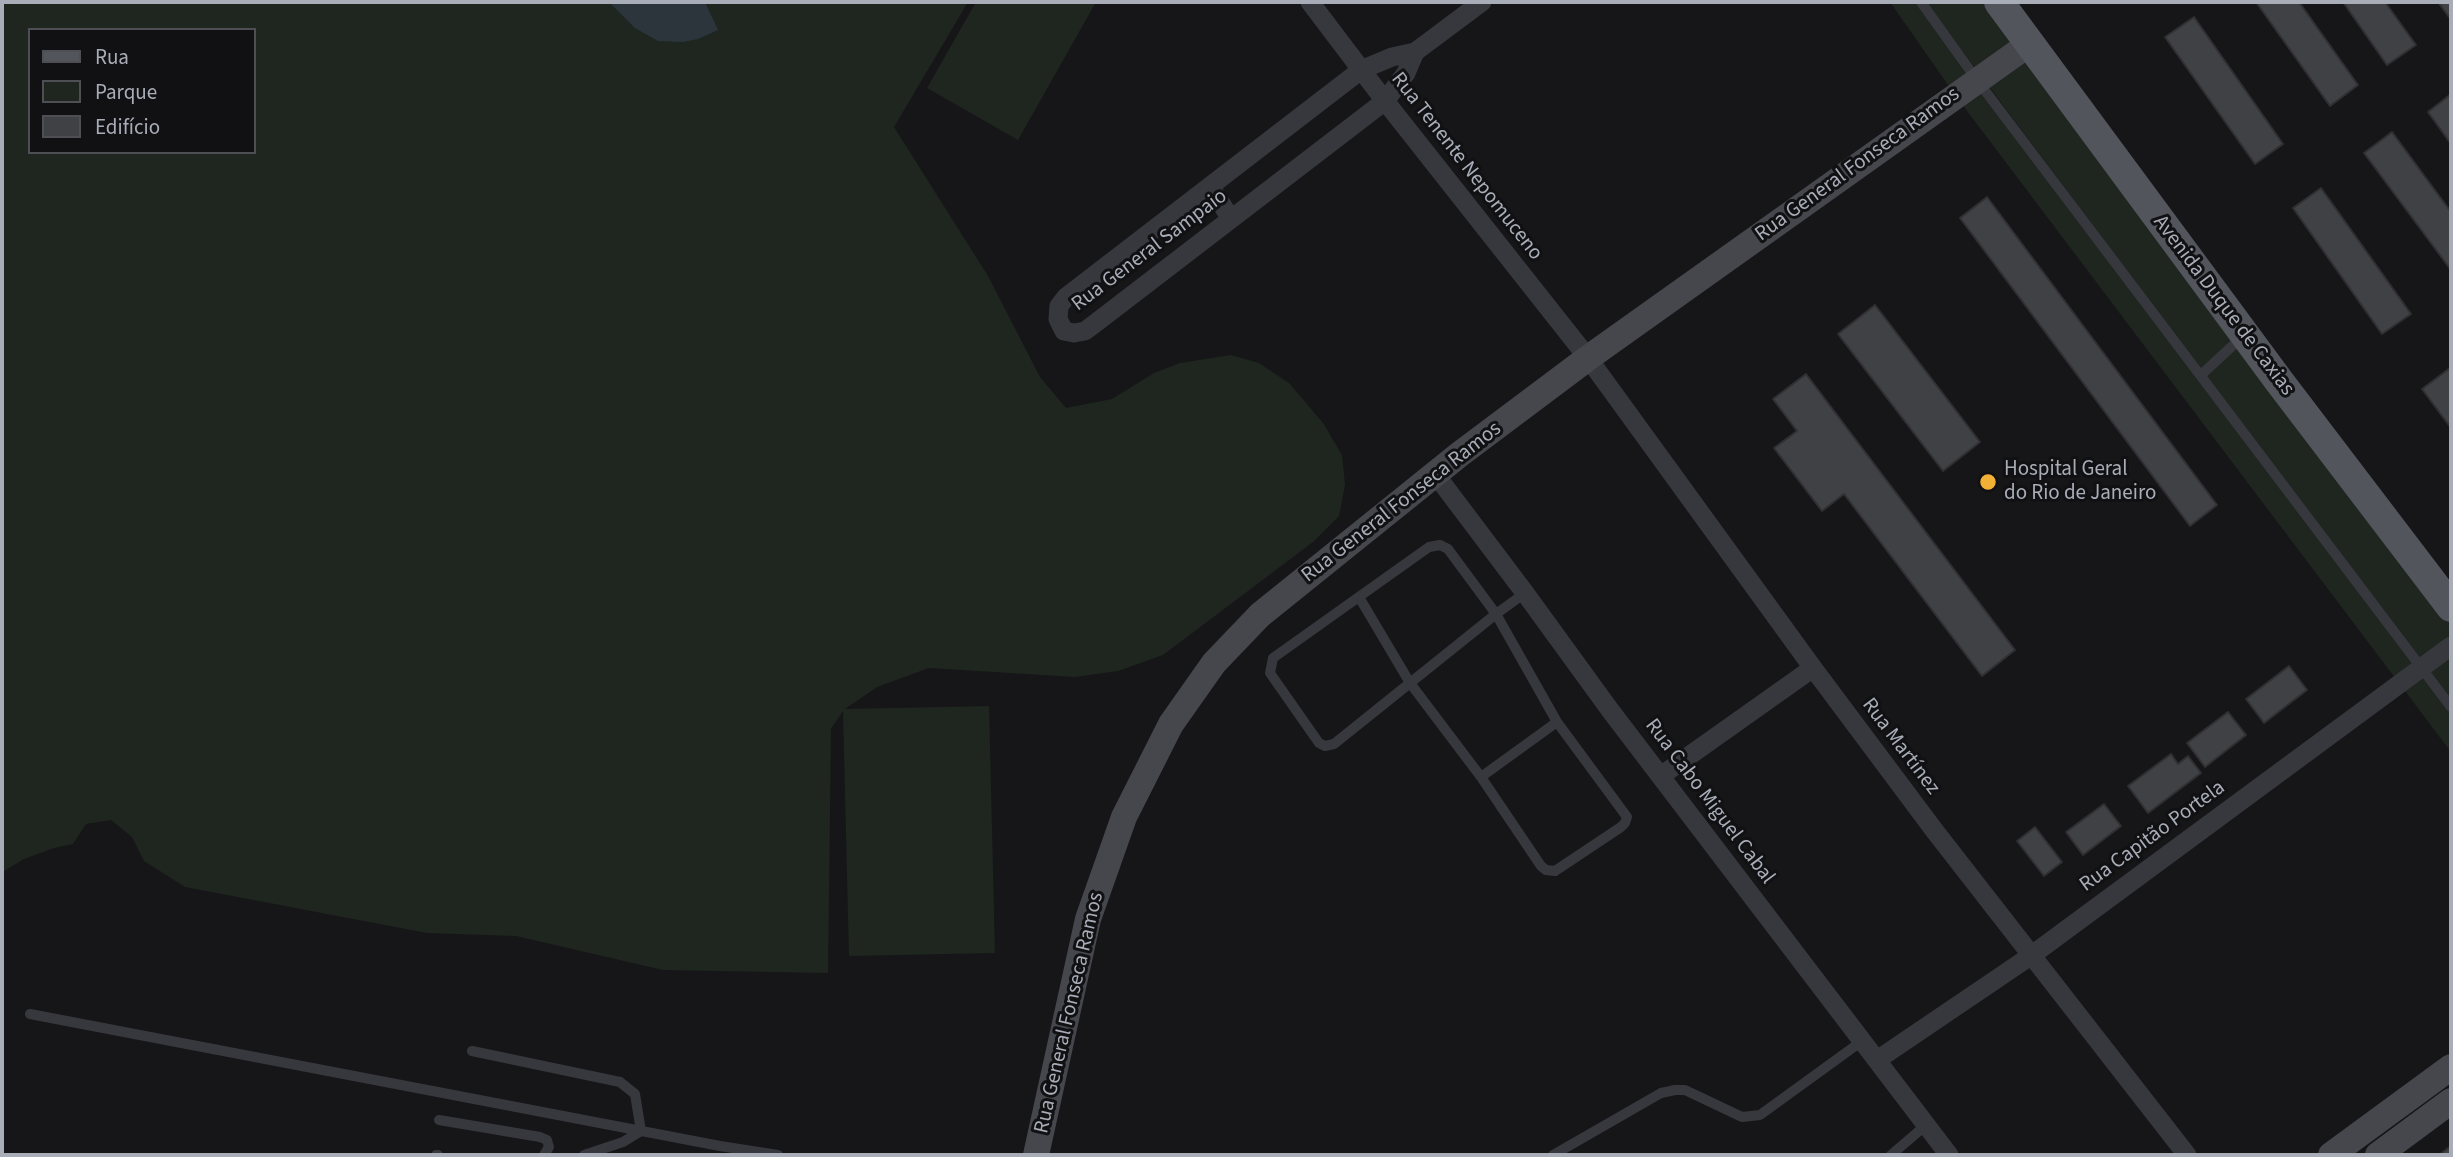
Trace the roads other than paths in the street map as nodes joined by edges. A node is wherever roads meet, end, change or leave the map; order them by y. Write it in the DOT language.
graph roads {
  1 [pos="1310,2"];
  2 [pos="1482,2"];
  3 [pos="1921,2"];
  4 [pos="1998,2"];
  5 [pos="2029,44"];
  6 [pos="1415,52"];
  7 [pos="1361,70"];
  8 [pos="1977,80"];
  9 [pos="1385,101"];
  10 [pos="1210,186"];
  11 [pos="1231,219"];
  12 [pos="2245,335"];
  13 [pos="1588,358"];
  14 [pos="2201,375"];
  15 [pos="1436,475"];
  16 [pos="1525,593"];
  17 [pos="1359,597"];
  18 [pos="2451,607"];
  19 [pos="1496,614"];
  20 [pos="2451,646"];
  21 [pos="2422,667"];
  22 [pos="1813,668"];
  23 [pos="1410,683"];
  24 [pos="2451,707"];
  25 [pos="1557,722"];
  26 [pos="1662,775"];
  27 [pos="1481,777"];
  28 [pos="2032,955"];
  29 [pos="30,1014"];
  30 [pos="1862,1041"];
  31 [pos="472,1051"];
  32 [pos="1877,1060"];
  33 [pos="2451,1067"];
  34 [pos="2451,1101"];
  35 [pos="439,1120"];
  36 [pos="1926,1125"];
  37 [pos="641,1130"];
  38 [pos="717,1151"];
  39 [pos="544,1155"];
  40 [pos="584,1155"];
  41 [pos="778,1155"];
  42 [pos="1036,1155"];
  43 [pos="1553,1155"];
  44 [pos="1891,1155"];
  45 [pos="1949,1155"];
  46 [pos="2187,1155"];
  47 [pos="2332,1155"];
  48 [pos="2378,1155"];
  1 -- 7 [label="street, Rua Tenente Nepomuceno"];
  2 -- 6 [label="street, Rua General Sampaio"];
  3 -- 8 [label="lane"];
  4 -- 5 [label="main road, Avenida Duque de Caxias"];
  5 -- 8 [label="street, Rua General Fonseca Ramos"];
  5 -- 12 [label="main road, Avenida Duque de Caxias"];
  6 -- 7 [label="street, Rua General Sampaio"];
  6 -- 9 [label="street, Rua General Sampaio"];
  7 -- 9 [label="street, Rua Tenente Nepomuceno"];
  7 -- 10 [label="street, Rua General Sampaio"];
  8 -- 13 [label="street, Rua General Fonseca Ramos"];
  8 -- 14 [label="lane"];
  9 -- 11 [label="street, Rua General Sampaio"];
  9 -- 13 [label="street, Rua Tenente Nepomuceno"];
  10 -- 11 [label="street"];
  10 -- 11 [label="street, Rua General Sampaio"];
  12 -- 14 [label="lane"];
  12 -- 18 [label="main road, Avenida Duque de Caxias"];
  13 -- 15 [label="street, Rua General Fonseca Ramos"];
  13 -- 22 [label="street, Rua Martínez"];
  14 -- 21 [label="lane"];
  15 -- 16 [label="street, Rua Cabo Miguel Cabal"];
  15 -- 42 [label="street, Rua General Fonseca Ramos"];
  16 -- 19 [label="lane"];
  16 -- 26 [label="street, Rua Cabo Miguel Cabal"];
  17 -- 19 [label="lane"];
  17 -- 23 [label="lane"];
  17 -- 23 [label="lane"];
  19 -- 23 [label="lane"];
  19 -- 25 [label="lane"];
  20 -- 21 [label="street, Rua Capitão Portela"];
  21 -- 24 [label="lane"];
  21 -- 28 [label="street, Rua Capitão Portela"];
  22 -- 26 [label="street"];
  22 -- 28 [label="street, Rua Martínez"];
  23 -- 27 [label="lane"];
  25 -- 27 [label="lane"];
  25 -- 27 [label="lane"];
  26 -- 30 [label="street, Rua Cabo Miguel Cabal"];
  28 -- 32 [label="street, Rua Capitão Portela"];
  28 -- 46 [label="street, Rua Martínez"];
  29 -- 37 [label="lane"];
  30 -- 32 [label="street, Rua Cabo Miguel Cabal"];
  30 -- 43 [label="lane"];
  31 -- 37 [label="lane"];
  32 -- 36 [label="street, Rua Cabo Miguel Cabal"];
  33 -- 47 [label="street"];
  34 -- 48 [label="street"];
  35 -- 39 [label="lane"];
  36 -- 44 [label="lane"];
  36 -- 45 [label="street, Rua Cabo Miguel Cabal"];
  37 -- 38 [label="lane"];
  37 -- 40 [label="lane"];
  38 -- 41 [label="lane"];
}
